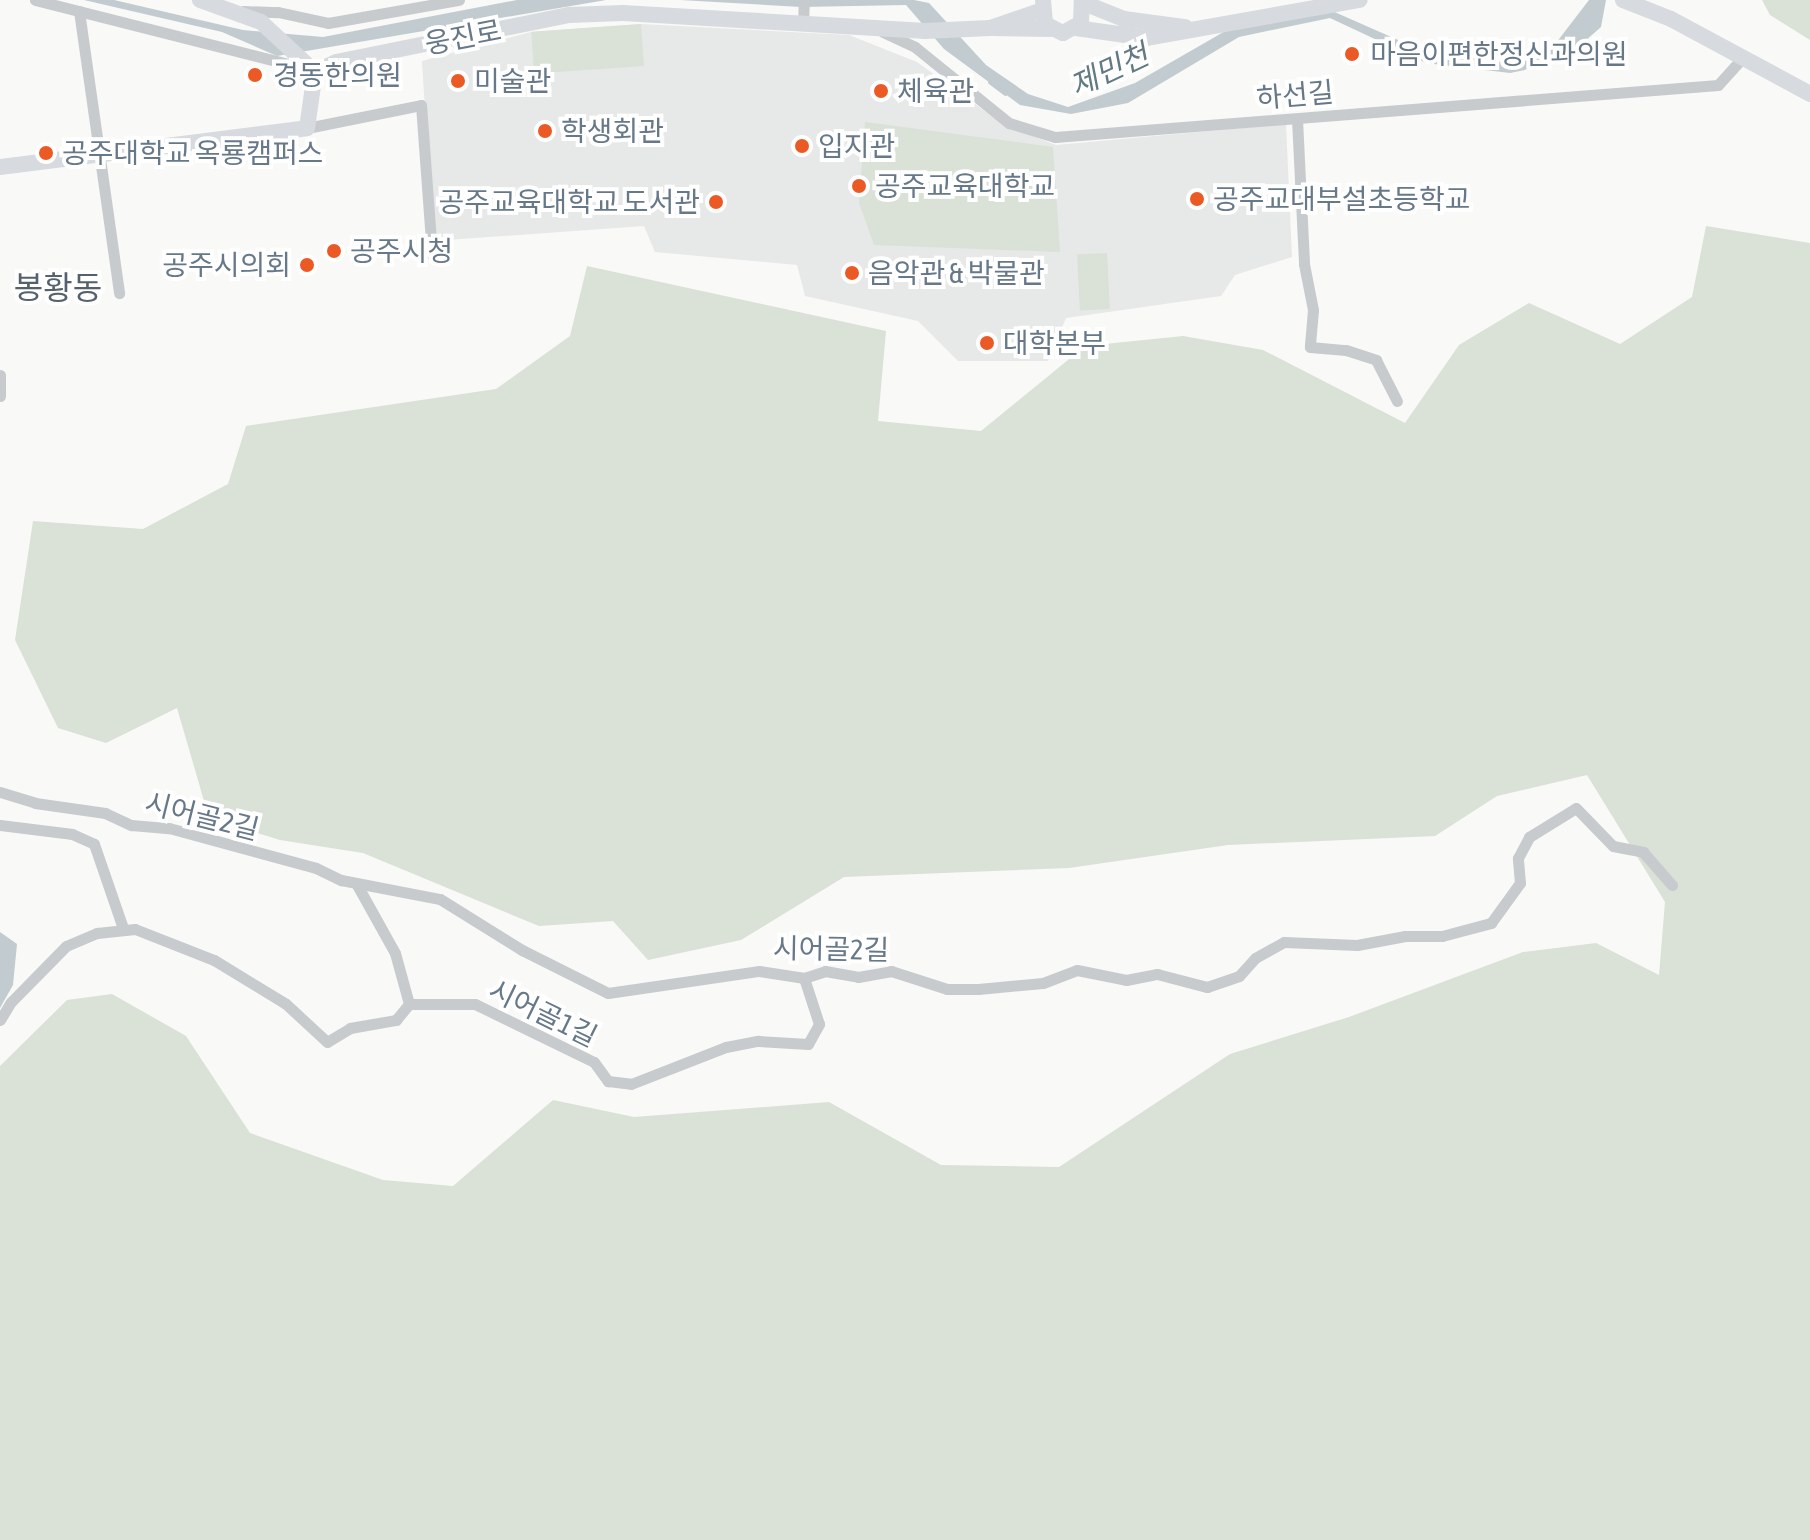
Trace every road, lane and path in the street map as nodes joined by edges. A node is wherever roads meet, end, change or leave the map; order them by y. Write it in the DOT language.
graph roads {
  1 [pos="35,0"];
  2 [pos="200,0"];
  3 [pos="459,0"];
  4 [pos="1360,0"];
  5 [pos="1623,0"];
  6 [pos="1083,1"];
  7 [pos="804,3"];
  8 [pos="1042,6"];
  9 [pos="79,11"];
  10 [pos="240,11"];
  11 [pos="803,25"];
  12 [pos="872,28"];
  13 [pos="990,28"];
  14 [pos="1076,28"];
  15 [pos="1190,28"];
  16 [pos="1050,29"];
  17 [pos="1743,57"];
  18 [pos="315,72"];
  19 [pos="1810,94"];
  20 [pos="1297,119"];
  21 [pos="307,128"];
  22 [pos="1062,137"];
  23 [pos="1062,150"];
  24 [pos="97,155"];
  25 [pos="0,167"];
  26 [pos="432,255"];
  27 [pos="119,293"];
  28 [pos="0,375"];
  29 [pos="0,396"];
  30 [pos="1397,401"];
  31 [pos="0,792"];
  32 [pos="0,825"];
  33 [pos="356,883"];
  34 [pos="1672,885"];
  35 [pos="123,928"];
  36 [pos="804,978"];
  37 [pos="409,1004"];
  38 [pos="0,1020"];
  1 -- 9 [label="street"];
  2 -- 10 [label="main road"];
  3 -- 10 [label="street"];
  4 -- 15 [label="main road"];
  5 -- 17 [label="main road"];
  6 -- 14 [label="main road"];
  6 -- 15 [label="main road"];
  7 -- 11 [label="street"];
  8 -- 13 [label="main road"];
  8 -- 16 [label="main road"];
  9 -- 18 [label="street"];
  9 -- 24 [label="street"];
  10 -- 18 [label="main road"];
  11 -- 12 [label="main road, 웅진로"];
  11 -- 18 [label="main road, 웅진로"];
  12 -- 13 [label="main road, 웅진로"];
  12 -- 22 [label="street, 하선길"];
  13 -- 16 [label="main road"];
  14 -- 15 [label="main road"];
  14 -- 16 [label="main road"];
  17 -- 19 [label="main road"];
  17 -- 20 [label="street, 하선길"];
  18 -- 21 [label="main road"];
  20 -- 22 [label="street, 하선길"];
  20 -- 30 [label="street"];
  21 -- 24 [label="main road"];
  21 -- 26 [label="street"];
  22 -- 23 [label="street"];
  24 -- 25 [label="main road"];
  24 -- 27 [label="street"];
  28 -- 29 [label="street"];
  31 -- 33 [label="street, 시어골2길"];
  32 -- 35 [label="street"];
  33 -- 36 [label="street, 시어골2길"];
  33 -- 37 [label="street"];
  34 -- 36 [label="street, 시어골2길"];
  35 -- 37 [label="street"];
  35 -- 38 [label="street"];
  36 -- 37 [label="street, 시어골1길"];
}
